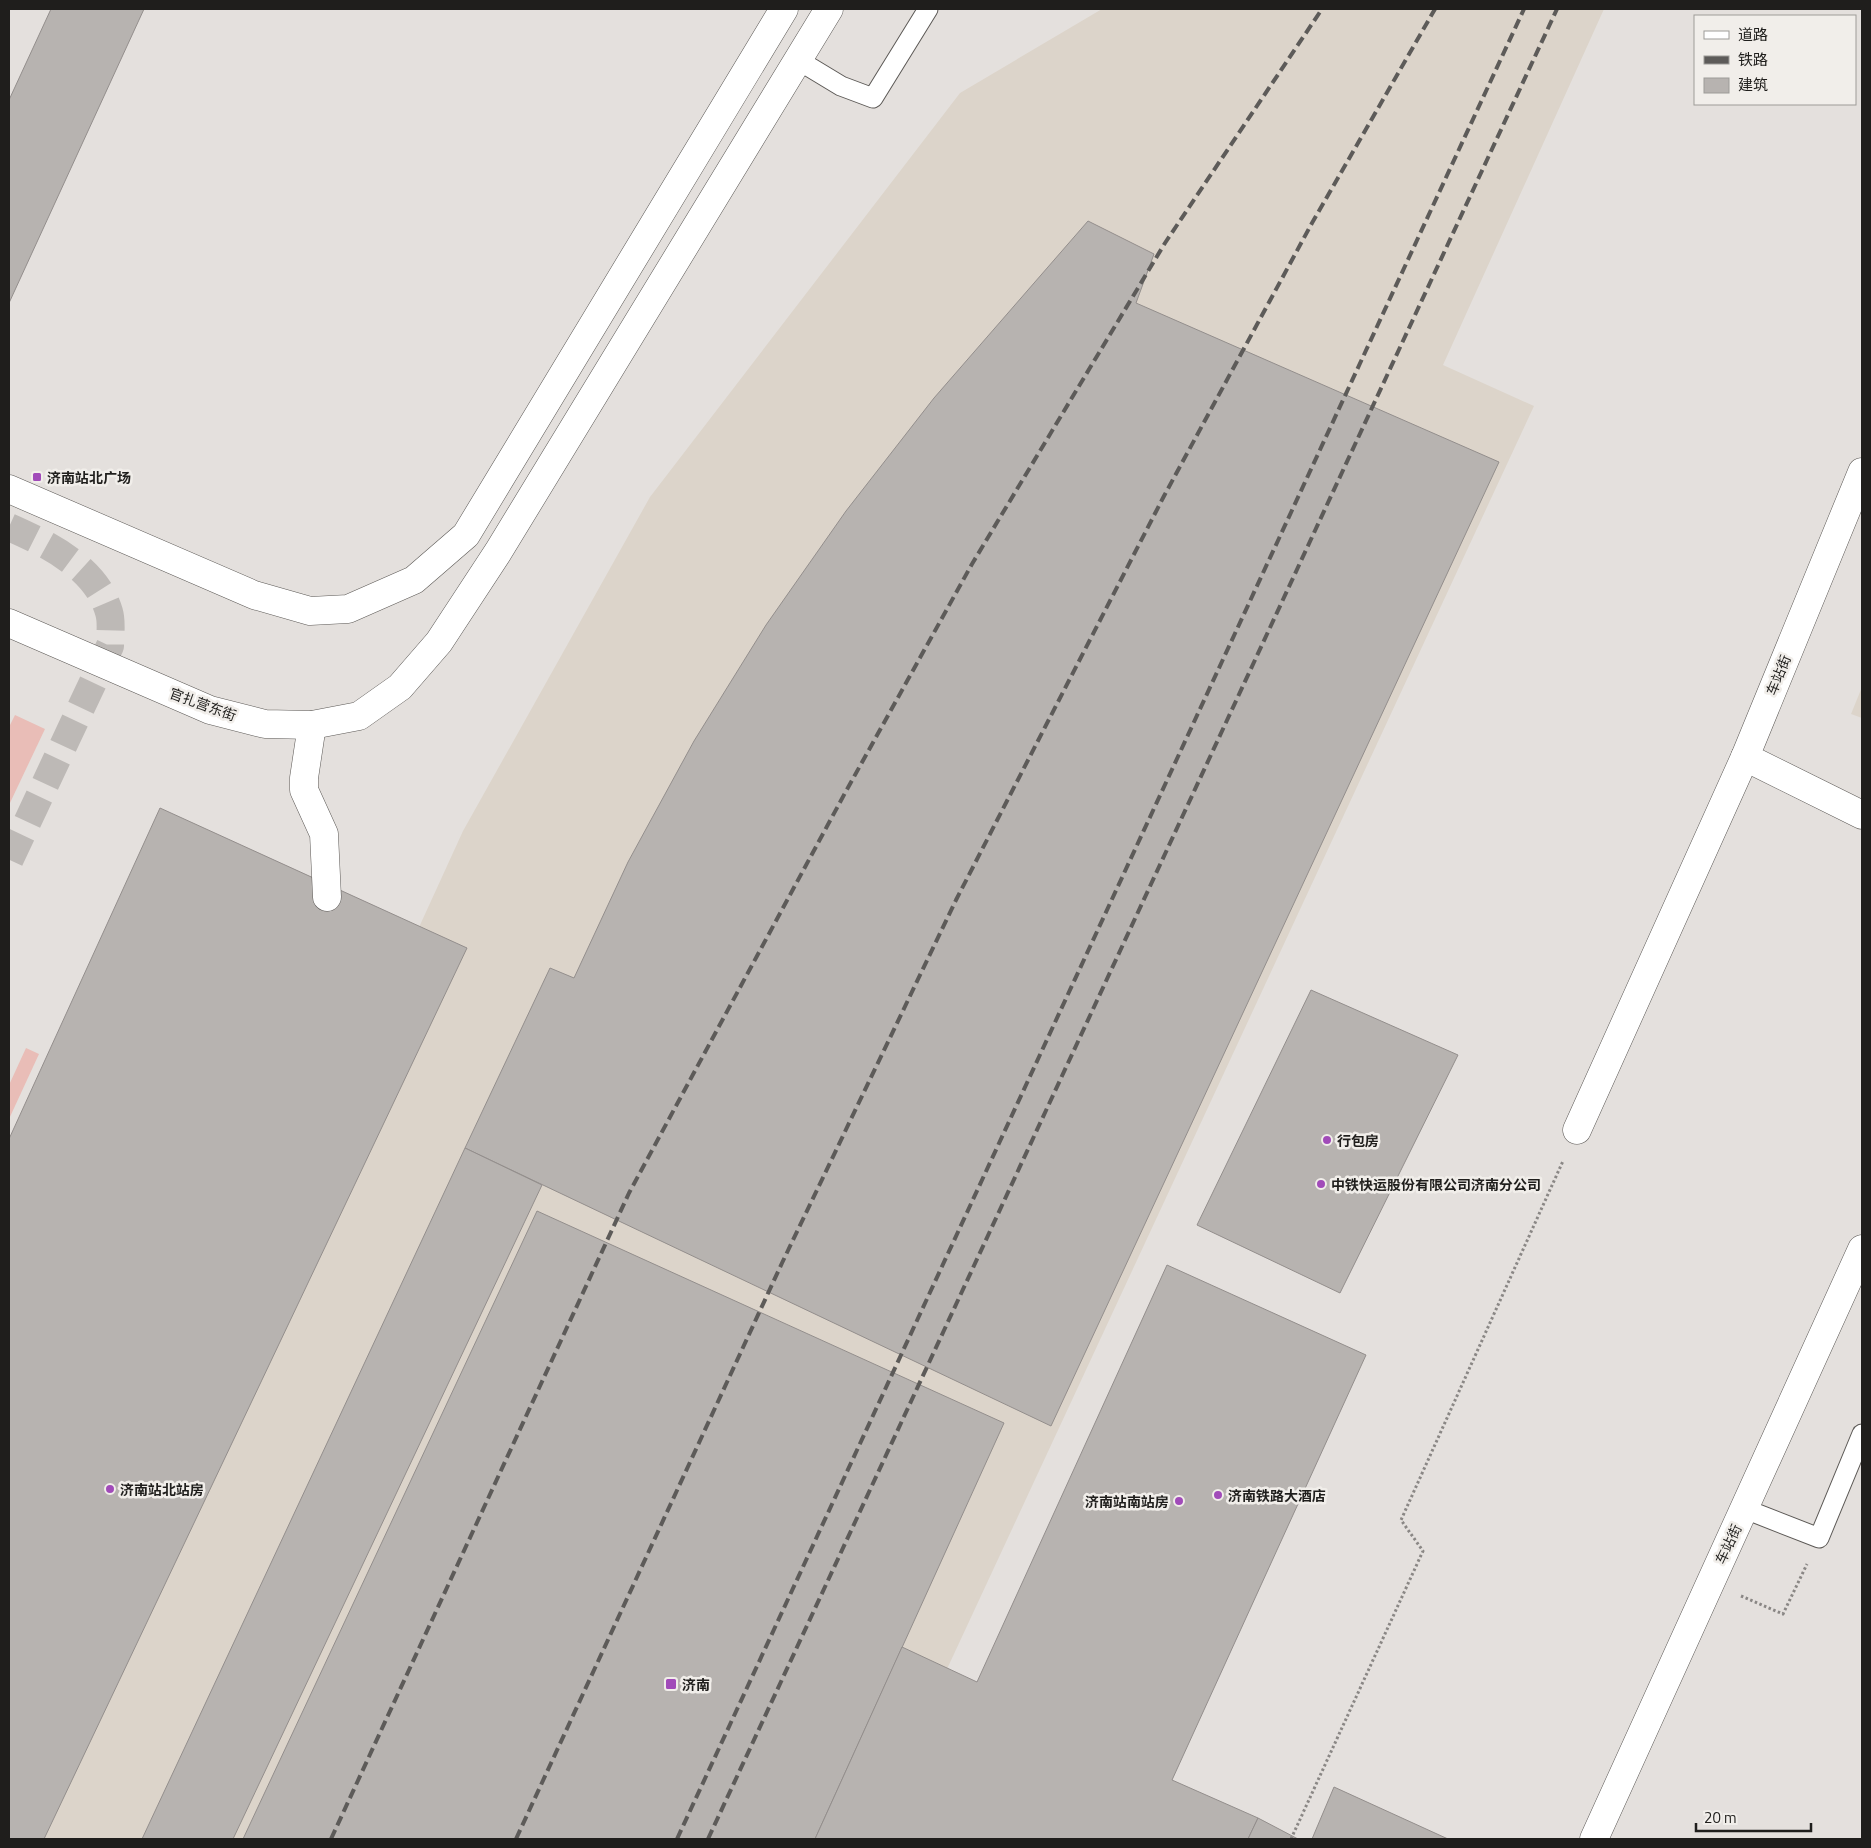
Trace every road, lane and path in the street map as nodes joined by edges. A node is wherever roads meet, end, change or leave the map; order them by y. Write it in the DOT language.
graph roads {
  1 [pos="784,9"];
  2 [pos="830,9"];
  3 [pos="928,9"];
  4 [pos="798,60"];
  5 [pos="1862,472"];
  6 [pos="9,489"];
  7 [pos="9,623"];
  8 [pos="312,725"];
  9 [pos="1746,757"];
  10 [pos="1862,815"];
  11 [pos="327,897"];
  12 [pos="1577,1130"];
  13 [pos="1862,1249"];
  14 [pos="1862,1434"];
  15 [pos="1745,1509"];
  16 [pos="1819,1538"];
  17 [pos="1711,1583"];
  18 [pos="1291,1839"];
  19 [pos="1594,1839"];
  1 -- 6 [label="main road"];
  2 -- 4 [label="main road, 官扎营东街"];
  3 -- 4 [label="lane"];
  4 -- 8 [label="main road, 官扎营东街"];
  5 -- 9 [label="main road, 车站街"];
  7 -- 8 [label="main road, 官扎营东街"];
  8 -- 11 [label="main road"];
  9 -- 10 [label="main road"];
  9 -- 12 [label="main road, 车站街"];
  12 -- 18 [label="path"];
  13 -- 15 [label="main road, 车站街"];
  14 -- 16 [label="lane"];
  15 -- 16 [label="lane"];
  15 -- 17 [label="main road, 车站街"];
  16 -- 17 [label="path"];
  17 -- 19 [label="main road, 车站街"];
}
